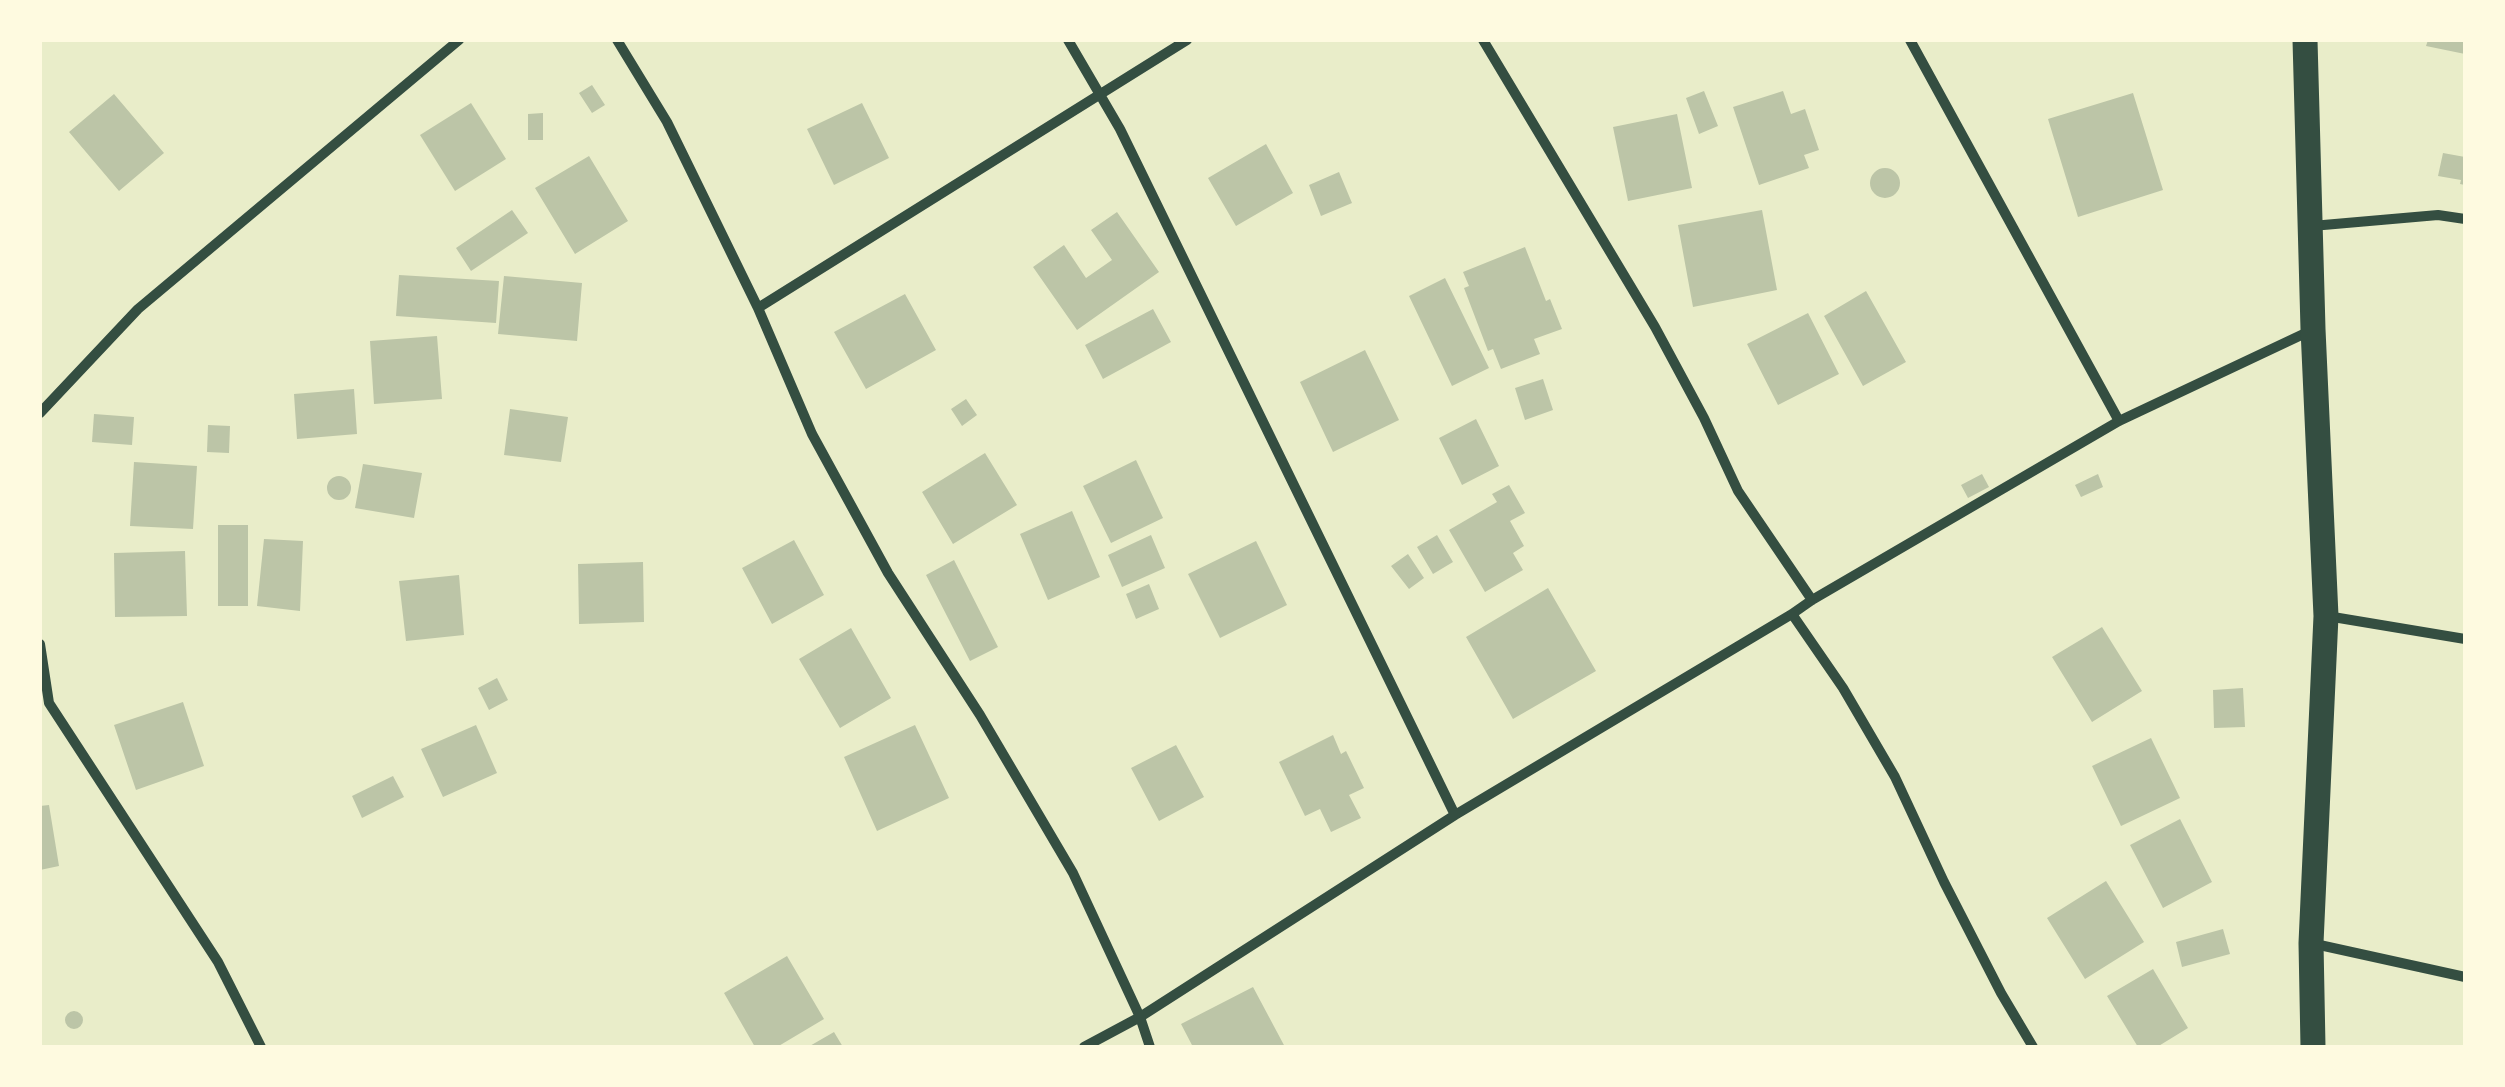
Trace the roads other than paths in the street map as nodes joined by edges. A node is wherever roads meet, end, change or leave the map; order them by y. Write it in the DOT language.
graph roads {
  1 [pos="459,40"];
  2 [pos="617,40"];
  3 [pos="1068,40"];
  4 [pos="1187,40"];
  5 [pos="1483,40"];
  6 [pos="1910,40"];
  7 [pos="2305,40"];
  8 [pos="1099,93"];
  9 [pos="2465,219"];
  10 [pos="2311,226"];
  11 [pos="758,308"];
  12 [pos="2312,329"];
  13 [pos="40,414"];
  14 [pos="2119,421"];
  15 [pos="1812,600"];
  16 [pos="1792,614"];
  17 [pos="2326,616"];
  18 [pos="2465,638"];
  19 [pos="40,644"];
  20 [pos="45,703"];
  21 [pos="1455,815"];
  22 [pos="2311,943"];
  23 [pos="2465,977"];
  24 [pos="1140,1017"];
  25 [pos="261,1047"];
  26 [pos="1084,1047"];
  27 [pos="1150,1047"];
  28 [pos="2034,1047"];
  29 [pos="2313,1047"];
  1 -- 13 [label="street"];
  2 -- 11 [label="street"];
  3 -- 8 [label="street"];
  4 -- 8 [label="street"];
  5 -- 15 [label="street"];
  6 -- 14 [label="street"];
  7 -- 10 [label="main road"];
  8 -- 11 [label="street"];
  8 -- 21 [label="street"];
  9 -- 10 [label="street"];
  10 -- 12 [label="main road"];
  11 -- 24 [label="street"];
  12 -- 14 [label="street"];
  12 -- 17 [label="main road"];
  14 -- 15 [label="street"];
  15 -- 16 [label="street"];
  16 -- 21 [label="street"];
  16 -- 28 [label="street"];
  17 -- 18 [label="street"];
  17 -- 22 [label="main road"];
  19 -- 20 [label="street"];
  20 -- 25 [label="street"];
  21 -- 24 [label="street"];
  22 -- 23 [label="street"];
  22 -- 29 [label="main road"];
  24 -- 26 [label="street"];
  24 -- 27 [label="street"];
}
